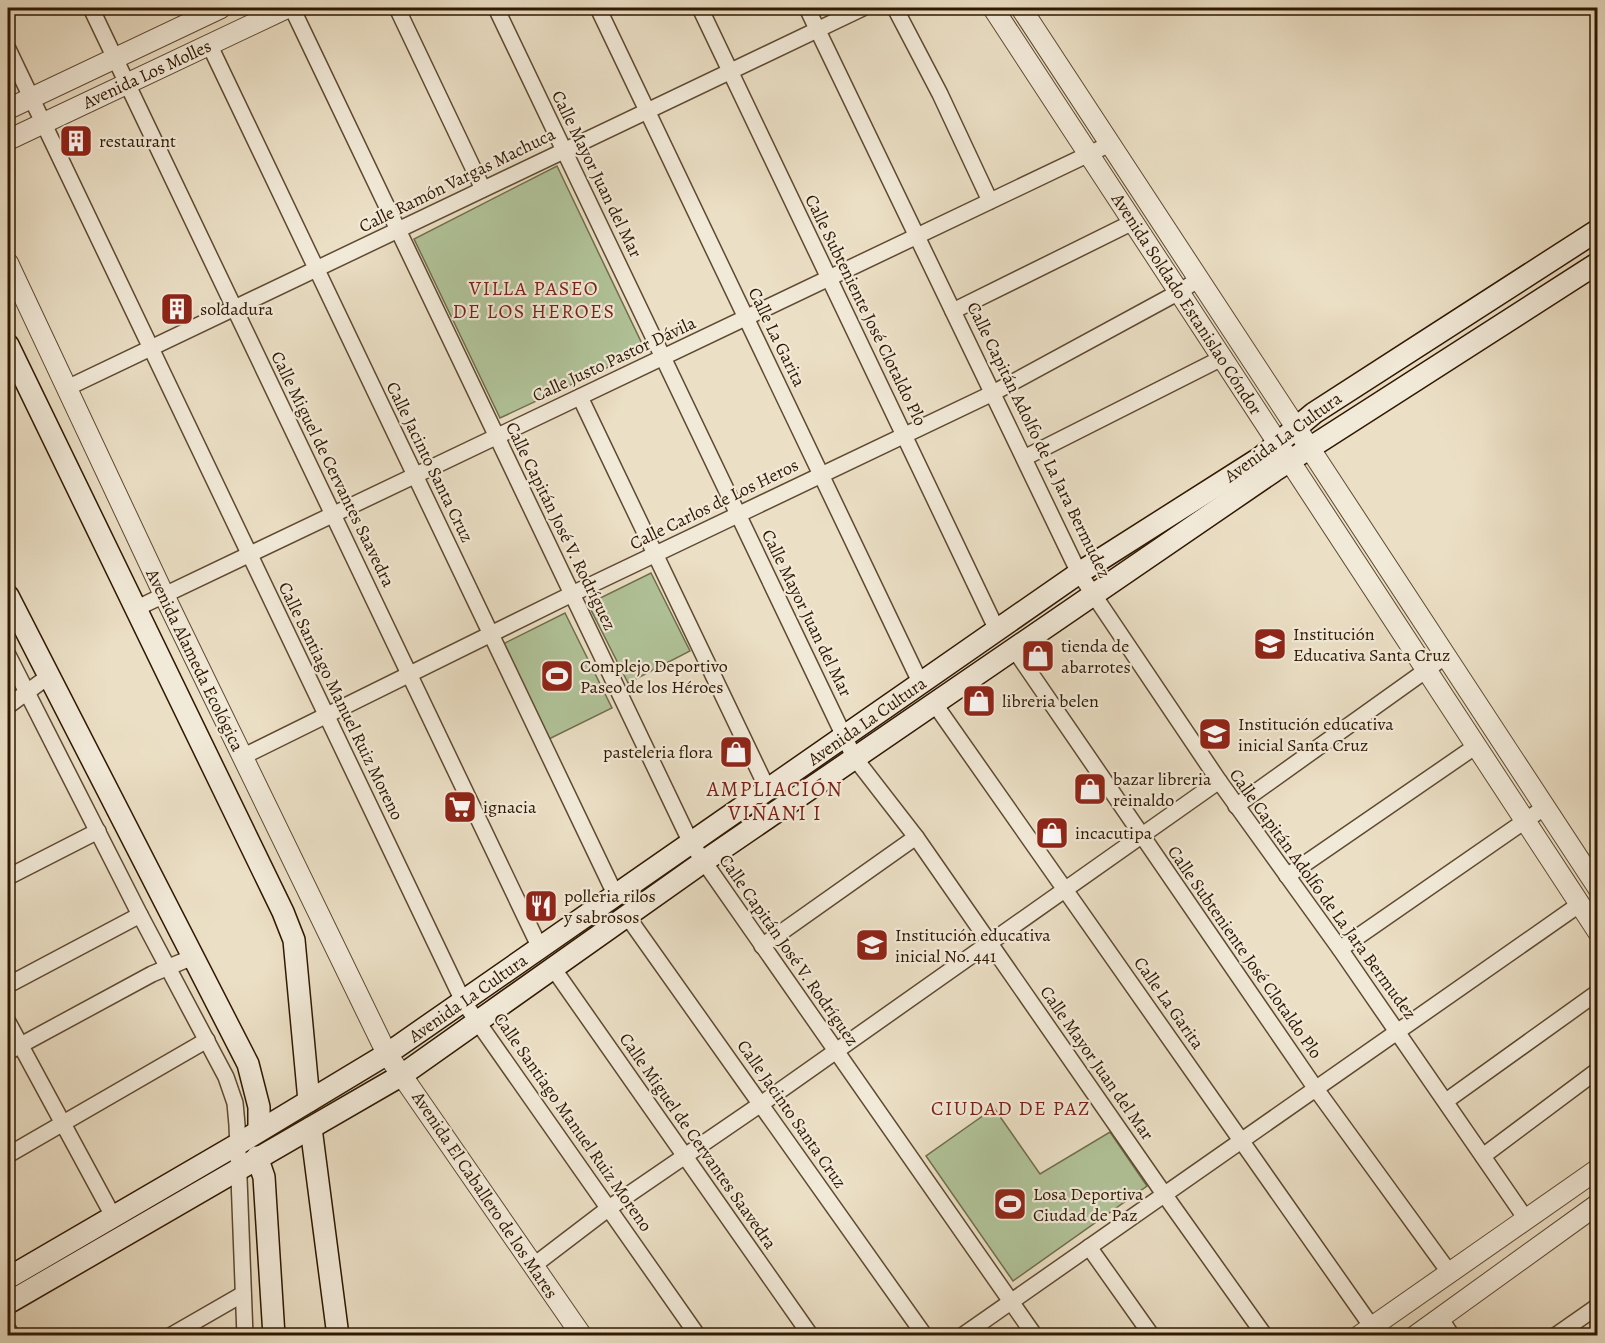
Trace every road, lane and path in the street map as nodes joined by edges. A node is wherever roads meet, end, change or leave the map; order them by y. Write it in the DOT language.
graph roads {
  1 [pos="91,8"];
  2 [pos="221,8"];
  3 [pos="286,8"];
  4 [pos="292,8"];
  5 [pos="396,8"];
  6 [pos="496,8"];
  7 [pos="598,8"];
  8 [pos="700,8"];
  9 [pos="807,8"];
  10 [pos="863,8"];
  11 [pos="895,8"];
  12 [pos="993,8"];
  13 [pos="1021,8"];
  14 [pos="817,30"];
  15 [pos="209,44"];
  16 [pos="8,49"];
  17 [pos="115,58"];
  18 [pos="730,71"];
  19 [pos="127,83"];
  20 [pos="31,98"];
  21 [pos="8,109"];
  22 [pos="647,111"];
  23 [pos="43,123"];
  24 [pos="8,140"];
  25 [pos="1110,144"];
  26 [pos="564,150"];
  27 [pos="1089,154"];
  28 [pos="483,189"];
  29 [pos="990,201"];
  30 [pos="1133,222"];
  31 [pos="398,230"];
  32 [pos="1598,230"];
  33 [pos="917,236"];
  34 [pos="8,263"];
  35 [pos="1598,263"];
  36 [pos="316,268"];
  37 [pos="829,278"];
  38 [pos="1199,279"];
  39 [pos="1179,292"];
  40 [pos="234,308"];
  41 [pos="953,312"];
  42 [pos="746,318"];
  43 [pos="8,345"];
  44 [pos="150,348"];
  45 [pos="663,357"];
  46 [pos="1222,358"];
  47 [pos="67,388"];
  48 [pos="993,393"];
  49 [pos="580,397"];
  50 [pos="1296,428"];
  51 [pos="904,435"];
  52 [pos="496,436"];
  53 [pos="1278,443"];
  54 [pos="1310,448"];
  55 [pos="1024,458"];
  56 [pos="1290,461"];
  57 [pos="415,475"];
  58 [pos="821,475"];
  59 [pos="738,514"];
  60 [pos="333,515"];
  61 [pos="249,554"];
  62 [pos="655,554"];
  63 [pos="1079,573"];
  64 [pos="572,594"];
  65 [pos="1094,594"];
  66 [pos="164,595"];
  67 [pos="8,596"];
  68 [pos="135,609"];
  69 [pos="997,630"];
  70 [pos="490,633"];
  71 [pos="1014,649"];
  72 [pos="8,655"];
  73 [pos="1446,656"];
  74 [pos="1426,669"];
  75 [pos="409,674"];
  76 [pos="48,676"];
  77 [pos="921,684"];
  78 [pos="26,692"];
  79 [pos="934,703"];
  80 [pos="8,706"];
  81 [pos="326,715"];
  82 [pos="844,737"];
  83 [pos="1476,746"];
  84 [pos="242,757"];
  85 [pos="854,757"];
  86 [pos="1219,782"];
  87 [pos="768,790"];
  88 [pos="1236,806"];
  89 [pos="1545,807"];
  90 [pos="1525,820"];
  91 [pos="98,831"];
  92 [pos="1142,836"];
  93 [pos="916,837"];
  94 [pos="691,843"];
  95 [pos="703,862"];
  96 [pos="1287,876"];
  97 [pos="8,877"];
  98 [pos="1598,888"];
  99 [pos="1065,889"];
  100 [pos="616,896"];
  101 [pos="1580,904"];
  102 [pos="140,915"];
  103 [pos="627,916"];
  104 [pos="1598,932"];
  105 [pos="989,943"];
  106 [pos="762,946"];
  107 [pos="540,948"];
  108 [pos="1340,949"];
  109 [pos="193,957"];
  110 [pos="170,968"];
  111 [pos="553,968"];
  112 [pos="8,985"];
  113 [pos="1598,992"];
  114 [pos="463,1001"];
  115 [pos="478,1021"];
  116 [pos="8,1022"];
  117 [pos="1398,1031"];
  118 [pos="207,1040"];
  119 [pos="14,1049"];
  120 [pos="836,1051"];
  121 [pos="387,1054"];
  122 [pos="1598,1070"];
  123 [pos="402,1075"];
  124 [pos="1316,1089"];
  125 [pos="309,1101"];
  126 [pos="1446,1101"];
  127 [pos="761,1104"];
  128 [pos="62,1123"];
  129 [pos="312,1128"];
  130 [pos="260,1130"];
  131 [pos="1242,1140"];
  132 [pos="238,1144"];
  133 [pos="8,1155"];
  134 [pos="685,1156"];
  135 [pos="1483,1156"];
  136 [pos="257,1157"];
  137 [pos="239,1169"];
  138 [pos="1598,1169"];
  139 [pos="1164,1194"];
  140 [pos="1598,1204"];
  141 [pos="609,1208"];
  142 [pos="113,1216"];
  143 [pos="1526,1219"];
  144 [pos="1089,1247"];
  145 [pos="533,1266"];
  146 [pos="1449,1272"];
  147 [pos="8,1278"];
  148 [pos="243,1294"];
  149 [pos="1012,1301"];
  150 [pos="8,1304"];
  151 [pos="1598,1306"];
  152 [pos="1440,1318"];
  153 [pos="8,1329"];
  154 [pos="1365,1331"];
  155 [pos="12,1335"];
  156 [pos="170,1335"];
  157 [pos="245,1335"];
  158 [pos="274,1335"];
  159 [pos="338,1335"];
  160 [pos="582,1335"];
  161 [pos="698,1335"];
  162 [pos="811,1335"];
  163 [pos="925,1335"];
  164 [pos="962,1335"];
  165 [pos="1035,1335"];
  166 [pos="1152,1335"];
  167 [pos="1265,1335"];
  168 [pos="1415,1335"];
  169 [pos="1452,1335"];
  170 [pos="1555,1335"];
  1 -- 17 [label="street, Calle Miguel de Cervantes Saavedra"];
  2 -- 17 [label="street, Avenida Los Molles"];
  3 -- 15 [label="street, Avenida Los Molles"];
  4 -- 31 [label="street, Calle Capitán José V. Rodríguez"];
  5 -- 28 [label="street"];
  6 -- 26 [label="street, Calle Mayor Juan del Mar"];
  7 -- 22 [label="street, Calle La Garita"];
  8 -- 18 [label="street, Calle Subteniente José Clotaldo Plo"];
  9 -- 14 [label="street, Calle Capitán Adolfo de La Jara Bermudez"];
  10 -- 14 [label="street, Calle Ramón Vargas Machuca"];
  11 -- 29 [label="street"];
  12 -- 27 [label="street, Avenida Soldado Estanislao Cóndor"];
  13 -- 25 [label="street, Avenida Soldado Estanislao Cóndor"];
  14 -- 18 [label="street, Calle Ramón Vargas Machuca"];
  14 -- 33 [label="street, Calle Capitán Adolfo de La Jara Bermudez"];
  15 -- 19 [label="street, Avenida Los Molles"];
  15 -- 36 [label="street, Calle Jacinto Santa Cruz"];
  16 -- 20 [label="street, Calle Santiago Manuel Ruiz Moreno"];
  17 -- 19 [label="street, Calle Miguel de Cervantes Saavedra"];
  17 -- 20 [label="street, Avenida Los Molles"];
  18 -- 22 [label="street, Calle Ramón Vargas Machuca"];
  18 -- 37 [label="street, Calle Subteniente José Clotaldo Plo"];
  19 -- 23 [label="street, Avenida Los Molles"];
  19 -- 40 [label="street, Calle Miguel de Cervantes Saavedra"];
  20 -- 21 [label="street, Avenida Los Molles"];
  20 -- 23 [label="street, Calle Santiago Manuel Ruiz Moreno"];
  22 -- 26 [label="street, Calle Ramón Vargas Machuca"];
  22 -- 42 [label="street, Calle La Garita"];
  23 -- 24 [label="street, Avenida Los Molles"];
  23 -- 44 [label="street, Calle Santiago Manuel Ruiz Moreno"];
  25 -- 27 [label="street, Calle Justo Pastor Dávila"];
  25 -- 38 [label="street, Avenida Soldado Estanislao Cóndor"];
  26 -- 28 [label="street, Calle Ramón Vargas Machuca"];
  26 -- 45 [label="street, Calle Mayor Juan del Mar"];
  27 -- 29 [label="street, Calle Justo Pastor Dávila"];
  27 -- 30 [label="street, Avenida Soldado Estanislao Cóndor"];
  28 -- 31 [label="street, Calle Ramón Vargas Machuca"];
  29 -- 33 [label="street, Calle Justo Pastor Dávila"];
  30 -- 39 [label="street, Avenida Soldado Estanislao Cóndor"];
  30 -- 41 [label="street"];
  31 -- 36 [label="street, Calle Ramón Vargas Machuca"];
  31 -- 52 [label="street, Calle Capitán José V. Rodríguez"];
  32 -- 50 [label="main road, Avenida La Cultura"];
  33 -- 37 [label="street, Calle Justo Pastor Dávila"];
  33 -- 41 [label="street, Calle Capitán Adolfo de La Jara Bermudez"];
  34 -- 47 [label="street, Avenida Alameda Ecológica"];
  35 -- 54 [label="main road, Avenida La Cultura"];
  36 -- 40 [label="street, Calle Ramón Vargas Machuca"];
  36 -- 57 [label="street, Calle Jacinto Santa Cruz"];
  37 -- 42 [label="street, Calle Justo Pastor Dávila"];
  37 -- 51 [label="street, Calle Subteniente José Clotaldo Plo"];
  38 -- 39 [label="street, Calle Carlos de Los Heros"];
  38 -- 50 [label="street, Avenida Soldado Estanislao Cóndor"];
  39 -- 46 [label="street, Avenida Soldado Estanislao Cóndor"];
  39 -- 48 [label="street, Calle Carlos de Los Heros"];
  40 -- 44 [label="street, Calle Ramón Vargas Machuca"];
  40 -- 60 [label="street, Calle Miguel de Cervantes Saavedra"];
  41 -- 48 [label="street, Calle Capitán Adolfo de La Jara Bermudez"];
  42 -- 45 [label="street, Calle Justo Pastor Dávila"];
  42 -- 58 [label="street, Calle La Garita"];
  43 -- 68 [label="main road, Avenida Alameda Ecológica"];
  44 -- 47 [label="street, Calle Ramón Vargas Machuca"];
  44 -- 61 [label="street, Calle Santiago Manuel Ruiz Moreno"];
  45 -- 49 [label="street, Calle Justo Pastor Dávila"];
  45 -- 59 [label="street, Calle Mayor Juan del Mar"];
  46 -- 53 [label="street, Avenida Soldado Estanislao Cóndor"];
  46 -- 55 [label="street"];
  47 -- 66 [label="street, Avenida Alameda Ecológica"];
  48 -- 51 [label="street, Calle Carlos de Los Heros"];
  48 -- 55 [label="street, Calle Capitán Adolfo de La Jara Bermudez"];
  49 -- 52 [label="street, Calle Justo Pastor Dávila"];
  49 -- 62 [label="street"];
  50 -- 53 [label="main road, Avenida La Cultura"];
  50 -- 54 [label="street, Avenida Soldado Estanislao Cóndor"];
  51 -- 58 [label="street, Calle Carlos de Los Heros"];
  51 -- 69 [label="street, Calle Subteniente José Clotaldo Plo"];
  52 -- 57 [label="street, Calle Justo Pastor Dávila"];
  52 -- 64 [label="street, Calle Capitán José V. Rodríguez"];
  53 -- 56 [label="street, Avenida Soldado Estanislao Cóndor"];
  53 -- 63 [label="main road, Avenida La Cultura"];
  54 -- 56 [label="main road, Avenida La Cultura"];
  54 -- 73 [label="street, Avenida Soldado Estanislao Cóndor"];
  55 -- 63 [label="street, Calle Capitán Adolfo de La Jara Bermudez"];
  56 -- 65 [label="main road, Avenida La Cultura"];
  56 -- 74 [label="street, Avenida Soldado Estanislao Cóndor"];
  57 -- 60 [label="street, Calle Justo Pastor Dávila"];
  57 -- 70 [label="street, Calle Jacinto Santa Cruz"];
  58 -- 59 [label="street, Calle Carlos de Los Heros"];
  58 -- 77 [label="street, Calle La Garita"];
  59 -- 62 [label="street, Calle Carlos de Los Heros"];
  59 -- 82 [label="street, Calle Mayor Juan del Mar"];
  60 -- 61 [label="street, Calle Justo Pastor Dávila"];
  60 -- 75 [label="street, Calle Miguel de Cervantes Saavedra"];
  61 -- 66 [label="street, Calle Justo Pastor Dávila"];
  61 -- 81 [label="street, Calle Santiago Manuel Ruiz Moreno"];
  62 -- 64 [label="street, Calle Carlos de Los Heros"];
  62 -- 87 [label="street"];
  63 -- 65 [label="street, Calle Capitán Adolfo de La Jara Bermudez"];
  63 -- 69 [label="main road, Avenida La Cultura"];
  64 -- 70 [label="street, Calle Carlos de Los Heros"];
  64 -- 94 [label="street, Calle Capitán José V. Rodríguez"];
  65 -- 71 [label="main road, Avenida La Cultura"];
  65 -- 86 [label="street, Calle Capitán Adolfo de La Jara Bermudez"];
  66 -- 68 [label="street, Calle Justo Pastor Dávila"];
  66 -- 84 [label="street, Avenida Alameda Ecológica"];
  67 -- 76 [label="main road"];
  68 -- 125 [label="main road, Avenida Alameda Ecológica"];
  69 -- 77 [label="main road, Avenida La Cultura"];
  70 -- 75 [label="street, Calle Carlos de Los Heros"];
  70 -- 100 [label="street, Calle Jacinto Santa Cruz"];
  71 -- 79 [label="main road, Avenida La Cultura"];
  71 -- 92 [label="street, Calle Subteniente José Clotaldo Plo"];
  72 -- 78 [label="street"];
  73 -- 74 [label="street"];
  73 -- 89 [label="street, Avenida Soldado Estanislao Cóndor"];
  74 -- 83 [label="street, Avenida Soldado Estanislao Cóndor"];
  74 -- 88 [label="street"];
  75 -- 81 [label="street, Calle Carlos de Los Heros"];
  75 -- 107 [label="street, Calle Miguel de Cervantes Saavedra"];
  76 -- 78 [label="street"];
  76 -- 109 [label="main road"];
  77 -- 82 [label="main road, Avenida La Cultura"];
  78 -- 80 [label="street"];
  78 -- 91 [label="street"];
  79 -- 85 [label="main road, Avenida La Cultura"];
  79 -- 99 [label="street, Calle La Garita"];
  81 -- 84 [label="street, Calle Carlos de Los Heros"];
  81 -- 114 [label="street, Calle Santiago Manuel Ruiz Moreno"];
  82 -- 85 [label="street, Calle Mayor Juan del Mar"];
  82 -- 87 [label="main road, Avenida La Cultura"];
  83 -- 90 [label="street, Avenida Soldado Estanislao Cóndor"];
  83 -- 96 [label="street"];
  84 -- 121 [label="street, Avenida Alameda Ecológica"];
  85 -- 93 [label="street, Calle Mayor Juan del Mar"];
  85 -- 95 [label="main road, Avenida La Cultura"];
  86 -- 88 [label="street, Calle Capitán Adolfo de La Jara Bermudez"];
  86 -- 92 [label="street"];
  87 -- 94 [label="main road, Avenida La Cultura"];
  88 -- 96 [label="street, Calle Capitán Adolfo de La Jara Bermudez"];
  89 -- 90 [label="street"];
  89 -- 98 [label="street, Avenida Soldado Estanislao Cóndor"];
  90 -- 101 [label="street, Avenida Soldado Estanislao Cóndor"];
  90 -- 108 [label="street"];
  91 -- 97 [label="street"];
  91 -- 102 [label="street"];
  92 -- 99 [label="street"];
  92 -- 124 [label="street, Calle Subteniente José Clotaldo Plo"];
  93 -- 105 [label="street, Calle Mayor Juan del Mar"];
  93 -- 106 [label="street"];
  94 -- 95 [label="street, Calle Capitán José V. Rodríguez"];
  94 -- 100 [label="main road, Avenida La Cultura"];
  95 -- 103 [label="main road, Avenida La Cultura"];
  95 -- 106 [label="street, Calle Capitán José V. Rodríguez"];
  96 -- 108 [label="street, Calle Capitán Adolfo de La Jara Bermudez"];
  99 -- 105 [label="street"];
  99 -- 131 [label="street, Calle La Garita"];
  100 -- 107 [label="main road, Avenida La Cultura"];
  101 -- 104 [label="street, Avenida Soldado Estanislao Cóndor"];
  101 -- 117 [label="street"];
  102 -- 110 [label="street"];
  102 -- 112 [label="street"];
  103 -- 111 [label="main road, Avenida La Cultura"];
  103 -- 127 [label="street, Calle Jacinto Santa Cruz"];
  105 -- 120 [label="street"];
  105 -- 139 [label="street, Calle Mayor Juan del Mar"];
  106 -- 120 [label="street, Calle Capitán José V. Rodríguez"];
  107 -- 114 [label="main road, Avenida La Cultura"];
  108 -- 117 [label="street, Calle Capitán Adolfo de La Jara Bermudez"];
  109 -- 110 [label="street"];
  109 -- 130 [label="main road"];
  110 -- 118 [label="street"];
  110 -- 119 [label="street"];
  111 -- 115 [label="main road, Avenida La Cultura"];
  111 -- 134 [label="street, Calle Miguel de Cervantes Saavedra"];
  113 -- 126 [label="street"];
  114 -- 115 [label="street, Calle Santiago Manuel Ruiz Moreno"];
  114 -- 121 [label="main road, Avenida La Cultura"];
  115 -- 123 [label="main road, Avenida La Cultura"];
  115 -- 141 [label="street, Calle Santiago Manuel Ruiz Moreno"];
  116 -- 119 [label="street"];
  117 -- 124 [label="street"];
  117 -- 126 [label="street, Calle Capitán Adolfo de La Jara Bermudez"];
  118 -- 128 [label="street"];
  118 -- 132 [label="street"];
  119 -- 128 [label="street"];
  120 -- 127 [label="street"];
  120 -- 149 [label="street, Calle Capitán José V. Rodríguez"];
  121 -- 123 [label="street, Avenida El Caballero de los Mares"];
  121 -- 125 [label="main road, Avenida La Cultura"];
  122 -- 135 [label="street"];
  123 -- 129 [label="main road, Avenida La Cultura"];
  123 -- 145 [label="street, Avenida El Caballero de los Mares"];
  124 -- 131 [label="street"];
  124 -- 146 [label="street, Calle Subteniente José Clotaldo Plo"];
  125 -- 130 [label="main road, Avenida La Cultura"];
  126 -- 135 [label="street, Calle Capitán Adolfo de La Jara Bermudez"];
  127 -- 134 [label="street"];
  127 -- 163 [label="street, Calle Jacinto Santa Cruz"];
  128 -- 133 [label="street"];
  128 -- 142 [label="street"];
  129 -- 136 [label="main road, Avenida La Cultura"];
  129 -- 159 [label="main road"];
  130 -- 132 [label="main road, Avenida La Cultura"];
  131 -- 139 [label="street"];
  131 -- 154 [label="street, Calle La Garita"];
  132 -- 137 [label="street"];
  132 -- 142 [label="main road, Avenida La Cultura"];
  134 -- 141 [label="street"];
  134 -- 162 [label="street, Calle Miguel de Cervantes Saavedra"];
  135 -- 143 [label="street, Calle Capitán Adolfo de La Jara Bermudez"];
  136 -- 137 [label="main road, Avenida La Cultura"];
  136 -- 158 [label="main road"];
  137 -- 148 [label="street"];
  137 -- 150 [label="main road, Avenida La Cultura"];
  138 -- 143 [label="street"];
  139 -- 144 [label="street"];
  139 -- 167 [label="street, Calle Mayor Juan del Mar"];
  140 -- 152 [label="street"];
  141 -- 145 [label="street"];
  141 -- 161 [label="street, Calle Santiago Manuel Ruiz Moreno"];
  142 -- 147 [label="main road, Avenida La Cultura"];
  143 -- 146 [label="street"];
  144 -- 149 [label="street"];
  144 -- 166 [label="street"];
  145 -- 160 [label="street, Avenida El Caballero de los Mares"];
  146 -- 154 [label="street"];
  148 -- 156 [label="street"];
  148 -- 157 [label="street"];
  149 -- 164 [label="street"];
  149 -- 165 [label="street, Calle Capitán José V. Rodríguez"];
  151 -- 170 [label="street"];
  152 -- 168 [label="street"];
  152 -- 169 [label="street"];
  153 -- 155 [label="street"];
}
